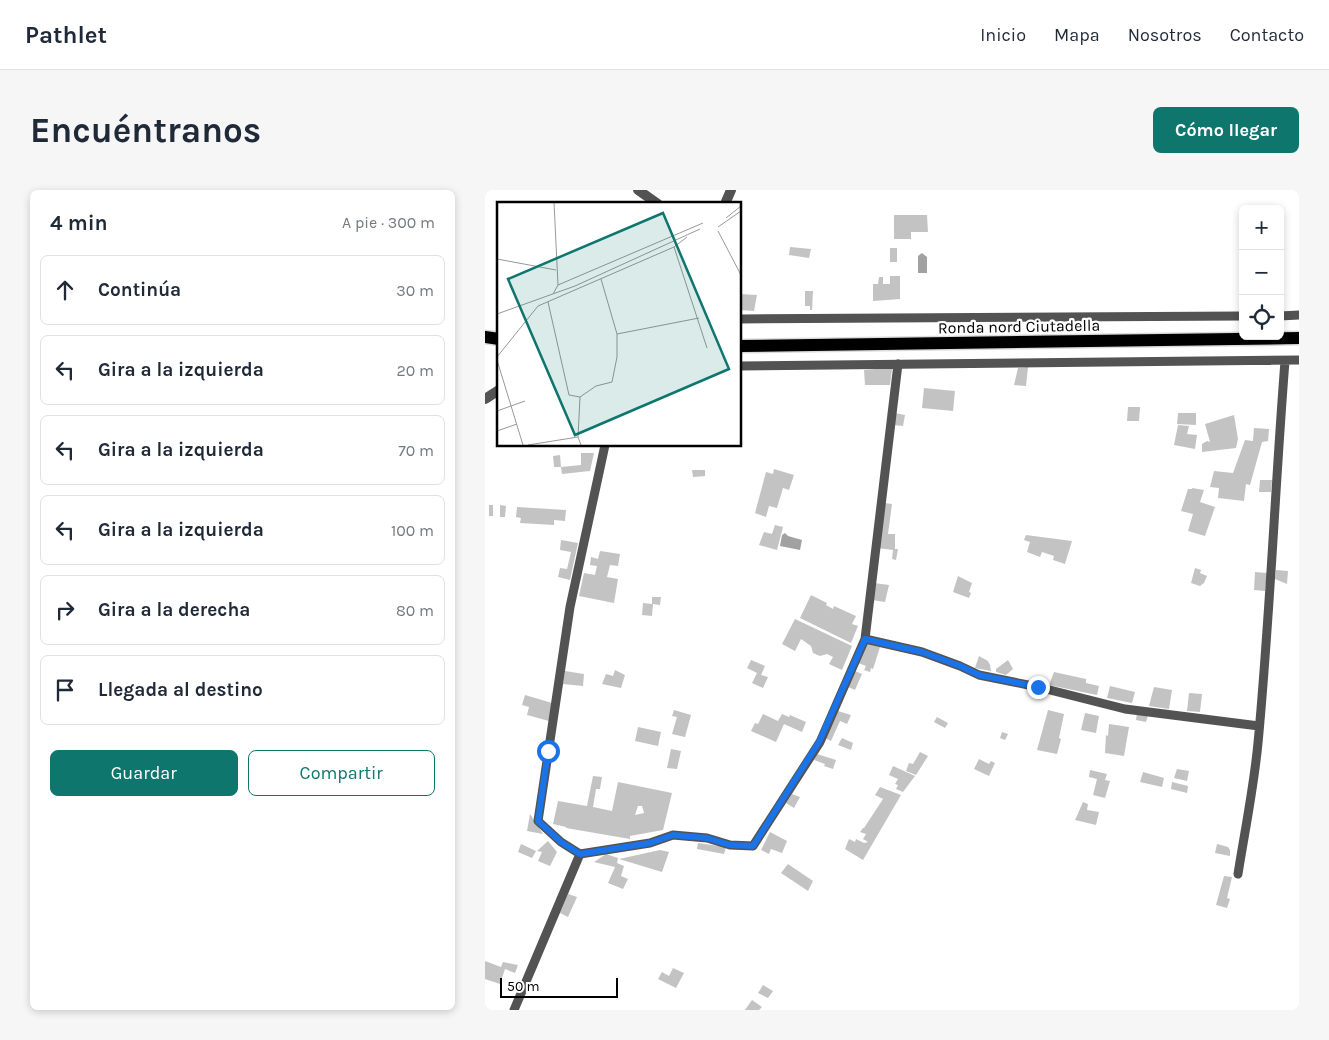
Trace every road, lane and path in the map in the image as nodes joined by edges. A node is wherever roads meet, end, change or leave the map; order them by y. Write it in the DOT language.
graph roads {
  1 [pos="638,190"];
  2 [pos="731,190"];
  3 [pos="655,202"];
  4 [pos="726,202"];
  5 [pos="1299,315"];
  6 [pos="1239,316"];
  7 [pos="1284,316"];
  8 [pos="741,319"];
  9 [pos="1299,338"];
  10 [pos="741,346"];
  11 [pos="1299,360"];
  12 [pos="1285,361"];
  13 [pos="898,364"];
  14 [pos="741,366"];
  15 [pos="497,391"];
  16 [pos="485,398"];
  17 [pos="605,446"];
  18 [pos="865,639"];
  19 [pos="1259,726"];
  20 [pos="580,854"];
  21 [pos="1238,874"];
  22 [pos="514,1010"];
  1 -- 3 [label="street"];
  2 -- 4 [label="street"];
  5 -- 7 [label="lane"];
  6 -- 8 [label="lane"];
  9 -- 10 [label="main road, Ronda nord Ciutadella"];
  11 -- 12 [label="lane"];
  12 -- 13 [label="lane"];
  12 -- 19 [label="lane"];
  13 -- 14 [label="lane"];
  13 -- 18 [label="lane"];
  15 -- 16 [label="street"];
  17 -- 20 [label="lane"];
  18 -- 19 [label="lane"];
  18 -- 20 [label="lane"];
  19 -- 21 [label="lane"];
  20 -- 22 [label="lane"];
}
